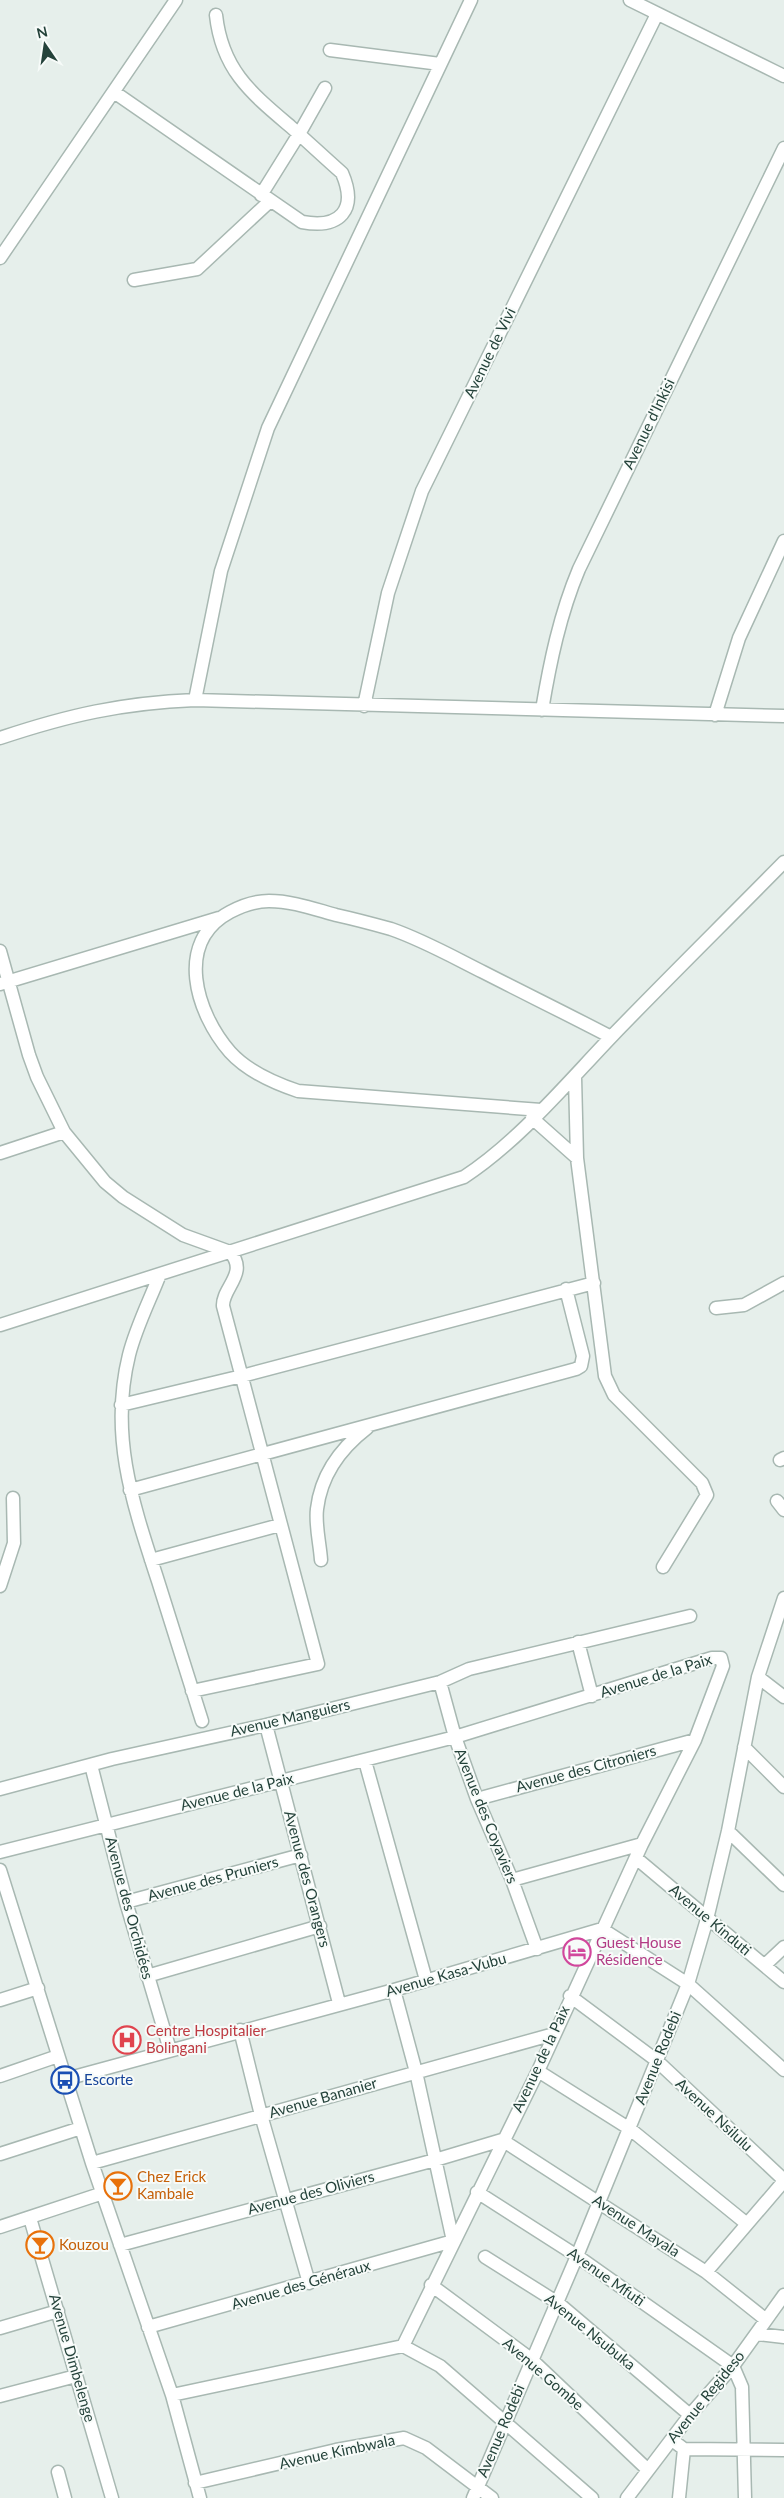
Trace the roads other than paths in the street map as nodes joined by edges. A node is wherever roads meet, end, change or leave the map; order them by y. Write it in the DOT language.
graph roads {
  1 [pos="176,0"];
  2 [pos="471,0"];
  3 [pos="630,0"];
  4 [pos="657,14"];
  5 [pos="216,15"];
  6 [pos="330,50"];
  7 [pos="440,64"];
  8 [pos="784,76"];
  9 [pos="325,88"];
  10 [pos="114,92"];
  11 [pos="299,134"];
  12 [pos="784,148"];
  13 [pos="266,198"];
  14 [pos="0,258"];
  15 [pos="134,280"];
  16 [pos="784,541"];
  17 [pos="195,700"];
  18 [pos="364,706"];
  19 [pos="542,710"];
  20 [pos="715,714"];
  21 [pos="784,716"];
  22 [pos="0,738"];
  23 [pos="784,862"];
  24 [pos="219,918"];
  25 [pos="0,951"];
  26 [pos="5,982"];
  27 [pos="611,1037"];
  28 [pos="575,1077"];
  29 [pos="536,1114"];
  30 [pos="64,1132"];
  31 [pos="0,1153"];
  32 [pos="577,1158"];
  33 [pos="230,1252"];
  34 [pos="160,1274"];
  35 [pos="594,1282"];
  36 [pos="784,1283"];
  37 [pos="566,1289"];
  38 [pos="716,1308"];
  39 [pos="0,1325"];
  40 [pos="242,1376"];
  41 [pos="122,1404"];
  42 [pos="373,1423"];
  43 [pos="261,1453"];
  44 [pos="130,1490"];
  45 [pos="13,1498"];
  46 [pos="280,1525"];
  47 [pos="151,1560"];
  48 [pos="321,1560"];
  49 [pos="664,1567"];
  50 [pos="0,1586"];
  51 [pos="783,1603"];
  52 [pos="690,1616"];
  53 [pos="578,1642"];
  54 [pos="758,1677"];
  55 [pos="440,1682"];
  56 [pos="192,1691"];
  57 [pos="592,1696"];
  58 [pos="784,1697"];
  59 [pos="202,1721"];
  60 [pos="266,1725"];
  61 [pos="454,1737"];
  62 [pos="695,1740"];
  63 [pos="744,1746"];
  64 [pos="366,1761"];
  65 [pos="91,1765"];
  66 [pos="282,1780"];
  67 [pos="0,1788"];
  68 [pos="784,1788"];
  69 [pos="477,1799"];
  70 [pos="106,1826"];
  71 [pos="728,1830"];
  72 [pos="642,1844"];
  73 [pos="0,1852"];
  74 [pos="301,1855"];
  75 [pos="636,1858"];
  76 [pos="0,1870"];
  77 [pos="512,1880"];
  78 [pos="784,1885"];
  79 [pos="4,1900"];
  80 [pos="126,1902"];
  81 [pos="707,1919"];
  82 [pos="320,1926"];
  83 [pos="602,1929"];
  84 [pos="784,1947"];
  85 [pos="537,1949"];
  86 [pos="764,1966"];
  87 [pos="147,1976"];
  88 [pos="426,1980"];
  89 [pos="784,1982"];
  90 [pos="688,1984"];
  91 [pos="38,1988"];
  92 [pos="394,1990"];
  93 [pos="570,1996"];
  94 [pos="0,2000"];
  95 [pos="338,2003"];
  96 [pos="240,2030"];
  97 [pos="554,2034"];
  98 [pos="170,2050"];
  99 [pos="58,2056"];
  100 [pos="656,2060"];
  101 [pos="538,2070"];
  102 [pos="784,2070"];
  103 [pos="416,2072"];
  104 [pos="0,2076"];
  105 [pos="66,2079"];
  106 [pos="261,2115"];
  107 [pos="81,2128"];
  108 [pos="630,2129"];
  109 [pos="502,2140"];
  110 [pos="0,2154"];
  111 [pos="436,2160"];
  112 [pos="92,2163"];
  113 [pos="784,2180"];
  114 [pos="477,2192"];
  115 [pos="103,2193"];
  116 [pos="286,2200"];
  117 [pos="600,2202"];
  118 [pos="30,2218"];
  119 [pos="747,2224"];
  120 [pos="0,2227"];
  121 [pos="453,2240"];
  122 [pos="120,2245"];
  123 [pos="577,2256"];
  124 [pos="485,2257"];
  125 [pos="706,2272"];
  126 [pos="309,2283"];
  127 [pos="431,2285"];
  128 [pos="784,2296"];
  129 [pos="558,2302"];
  130 [pos="58,2312"];
  131 [pos="765,2319"];
  132 [pos="148,2327"];
  133 [pos="0,2328"];
  134 [pos="757,2334"];
  135 [pos="784,2337"];
  136 [pos="403,2346"];
  137 [pos="531,2360"];
  138 [pos="733,2366"];
  139 [pos="76,2376"];
  140 [pos="172,2395"];
  141 [pos="0,2396"];
  142 [pos="690,2415"];
  143 [pos="505,2421"];
  144 [pos="672,2440"];
  145 [pos="684,2449"];
  146 [pos="744,2449"];
  147 [pos="784,2450"];
  148 [pos="648,2470"];
  149 [pos="58,2472"];
  150 [pos="195,2483"];
  151 [pos="478,2486"];
  152 [pos="65,2498"];
  153 [pos="112,2498"];
  154 [pos="200,2498"];
  155 [pos="473,2498"];
  156 [pos="492,2498"];
  157 [pos="592,2498"];
  158 [pos="627,2498"];
  159 [pos="679,2498"];
  160 [pos="745,2498"];
  1 -- 10 [label="street"];
  2 -- 7 [label="street"];
  3 -- 4 [label="street"];
  4 -- 8 [label="street"];
  4 -- 18 [label="street, Avenue de Vivi"];
  5 -- 11 [label="street"];
  6 -- 7 [label="street"];
  7 -- 17 [label="street"];
  9 -- 11 [label="street"];
  10 -- 13 [label="street"];
  10 -- 14 [label="street"];
  11 -- 13 [label="street"];
  11 -- 13 [label="street"];
  12 -- 19 [label="street, Avenue d'Inkisi"];
  13 -- 15 [label="street"];
  16 -- 20 [label="street"];
  17 -- 18 [label="street"];
  17 -- 22 [label="street"];
  18 -- 19 [label="street"];
  19 -- 20 [label="street"];
  20 -- 21 [label="street"];
  23 -- 27 [label="street"];
  24 -- 26 [label="street"];
  24 -- 27 [label="street"];
  24 -- 29 [label="street"];
  25 -- 26 [label="street"];
  26 -- 30 [label="street"];
  27 -- 28 [label="street"];
  28 -- 29 [label="street"];
  28 -- 32 [label="street"];
  29 -- 32 [label="street"];
  29 -- 33 [label="street"];
  30 -- 31 [label="street"];
  30 -- 33 [label="street"];
  32 -- 35 [label="street"];
  33 -- 34 [label="street"];
  33 -- 40 [label="street"];
  34 -- 39 [label="street"];
  34 -- 41 [label="street"];
  35 -- 37 [label="street"];
  35 -- 49 [label="street"];
  36 -- 38 [label="street"];
  37 -- 40 [label="street"];
  37 -- 42 [label="street"];
  40 -- 41 [label="street"];
  40 -- 43 [label="street"];
  41 -- 44 [label="street"];
  42 -- 43 [label="street"];
  42 -- 48 [label="street"];
  43 -- 44 [label="street"];
  43 -- 46 [label="street"];
  44 -- 47 [label="street"];
  45 -- 50 [label="street"];
  46 -- 47 [label="street"];
  46 -- 56 [label="street"];
  47 -- 56 [label="street"];
  51 -- 54 [label="street, Avenue Rodebi"];
  52 -- 53 [label="street, Avenue Manguiers"];
  53 -- 55 [label="street, Avenue Manguiers"];
  53 -- 57 [label="street"];
  54 -- 58 [label="street"];
  54 -- 63 [label="street, Avenue Rodebi"];
  55 -- 60 [label="street, Avenue Manguiers"];
  55 -- 61 [label="street, Avenue des Coyaviers"];
  56 -- 59 [label="street"];
  57 -- 61 [label="street, Avenue de la Paix"];
  57 -- 62 [label="street, Avenue de la Paix"];
  60 -- 65 [label="street, Avenue Manguiers"];
  60 -- 66 [label="street, Avenue des Orangers"];
  61 -- 64 [label="street, Avenue de la Paix"];
  61 -- 69 [label="street, Avenue des Coyaviers"];
  62 -- 69 [label="street, Avenue des Citroniers"];
  62 -- 72 [label="street, Avenue de la Paix"];
  63 -- 68 [label="street"];
  63 -- 71 [label="street, Avenue Rodebi"];
  64 -- 66 [label="street, Avenue de la Paix"];
  64 -- 88 [label="street"];
  65 -- 67 [label="street, Avenue Manguiers"];
  65 -- 70 [label="street, Avenue des Orchidées"];
  66 -- 70 [label="street, Avenue de la Paix"];
  66 -- 74 [label="street, Avenue des Orangers"];
  69 -- 77 [label="street, Avenue des Coyaviers"];
  70 -- 73 [label="street, Avenue de la Paix"];
  70 -- 80 [label="street, Avenue des Orchidées"];
  71 -- 78 [label="street"];
  71 -- 81 [label="street, Avenue Rodebi"];
  72 -- 75 [label="street, Avenue de la Paix"];
  72 -- 77 [label="street"];
  74 -- 80 [label="street, Avenue des Pruniers"];
  74 -- 82 [label="street, Avenue des Orangers"];
  75 -- 81 [label="street, Avenue Kinduti"];
  75 -- 83 [label="street, Avenue de la Paix"];
  76 -- 79 [label="street"];
  77 -- 85 [label="street, Avenue des Coyaviers"];
  79 -- 91 [label="street"];
  80 -- 87 [label="street, Avenue des Orchidées"];
  81 -- 86 [label="street, Avenue Kinduti"];
  81 -- 90 [label="street, Avenue Rodebi"];
  82 -- 87 [label="street"];
  82 -- 95 [label="street, Avenue des Orangers"];
  83 -- 85 [label="street, Avenue Kasa-Vubu"];
  83 -- 90 [label="street"];
  83 -- 93 [label="street, Avenue de la Paix"];
  84 -- 86 [label="street"];
  85 -- 88 [label="street, Avenue Kasa-Vubu"];
  86 -- 89 [label="street, Avenue Kinduti"];
  87 -- 98 [label="street, Avenue des Orchidées"];
  88 -- 92 [label="street, Avenue Kasa-Vubu"];
  90 -- 100 [label="street, Avenue Rodebi"];
  90 -- 102 [label="street"];
  91 -- 94 [label="street"];
  91 -- 99 [label="street"];
  92 -- 95 [label="street, Avenue Kasa-Vubu"];
  92 -- 103 [label="street"];
  93 -- 97 [label="street, Avenue de la Paix"];
  93 -- 100 [label="street, Avenue Nsilulu"];
  95 -- 96 [label="street, Avenue Kasa-Vubu"];
  96 -- 98 [label="street, Avenue Kasa-Vubu"];
  96 -- 106 [label="street"];
  97 -- 101 [label="street, Avenue de la Paix"];
  97 -- 103 [label="street, Avenue Bananier"];
  98 -- 105 [label="street, Avenue Kasa-Vubu"];
  99 -- 104 [label="street"];
  99 -- 105 [label="street"];
  100 -- 108 [label="street, Avenue Rodebi"];
  100 -- 113 [label="street, Avenue Nsilulu"];
  101 -- 108 [label="street"];
  101 -- 109 [label="street, Avenue de la Paix"];
  103 -- 106 [label="street, Avenue Bananier"];
  103 -- 111 [label="street"];
  105 -- 107 [label="street"];
  106 -- 112 [label="street, Avenue Bananier"];
  106 -- 116 [label="street"];
  107 -- 110 [label="street"];
  107 -- 112 [label="street"];
  108 -- 117 [label="street, Avenue Rodebi"];
  108 -- 119 [label="street"];
  109 -- 111 [label="street, Avenue des Oliviers"];
  109 -- 114 [label="street, Avenue de la Paix"];
  109 -- 117 [label="street, Avenue Mayala"];
  111 -- 116 [label="street, Avenue des Oliviers"];
  111 -- 121 [label="street"];
  112 -- 115 [label="street"];
  113 -- 119 [label="street"];
  114 -- 121 [label="street, Avenue de la Paix"];
  114 -- 123 [label="street, Avenue Mfuti"];
  115 -- 118 [label="street"];
  115 -- 122 [label="street"];
  116 -- 122 [label="street, Avenue des Oliviers"];
  116 -- 126 [label="street"];
  117 -- 123 [label="street, Avenue Rodebi"];
  117 -- 125 [label="street, Avenue Mayala"];
  118 -- 120 [label="street"];
  118 -- 130 [label="street, Avenue Dimbelenge"];
  119 -- 125 [label="street"];
  121 -- 126 [label="street, Avenue des Généraux"];
  121 -- 127 [label="street, Avenue de la Paix"];
  122 -- 132 [label="street"];
  123 -- 129 [label="street, Avenue Rodebi"];
  123 -- 138 [label="street, Avenue Mfuti"];
  124 -- 129 [label="street, Avenue Nsubuka"];
  125 -- 131 [label="street, Avenue Mayala"];
  126 -- 132 [label="street, Avenue des Généraux"];
  127 -- 136 [label="street, Avenue de la Paix"];
  127 -- 137 [label="street, Avenue Gombe"];
  128 -- 131 [label="street, Avenue Regideso"];
  129 -- 137 [label="street, Avenue Rodebi"];
  129 -- 142 [label="street, Avenue Nsubuka"];
  130 -- 133 [label="street"];
  130 -- 139 [label="street, Avenue Dimbelenge"];
  131 -- 134 [label="street, Avenue Regideso"];
  132 -- 140 [label="street"];
  134 -- 135 [label="street"];
  134 -- 138 [label="street, Avenue Regideso"];
  136 -- 140 [label="street"];
  136 -- 143 [label="street"];
  137 -- 143 [label="street, Avenue Rodebi"];
  137 -- 148 [label="street, Avenue Gombe"];
  138 -- 142 [label="street, Avenue Regideso"];
  138 -- 146 [label="street"];
  139 -- 141 [label="street"];
  139 -- 153 [label="street, Avenue Dimbelenge"];
  140 -- 150 [label="street"];
  142 -- 144 [label="street, Avenue Regideso"];
  143 -- 151 [label="street, Avenue Rodebi"];
  143 -- 157 [label="street"];
  144 -- 145 [label="street"];
  144 -- 148 [label="street, Avenue Regideso"];
  145 -- 146 [label="street"];
  145 -- 159 [label="street"];
  146 -- 147 [label="street"];
  146 -- 160 [label="street"];
  148 -- 158 [label="street, Avenue Regideso"];
  149 -- 152 [label="street"];
  150 -- 151 [label="street, Avenue Kimbwala"];
  150 -- 154 [label="street"];
  151 -- 155 [label="street, Avenue Rodebi"];
  151 -- 156 [label="street, Avenue Kimbwala"];
}
